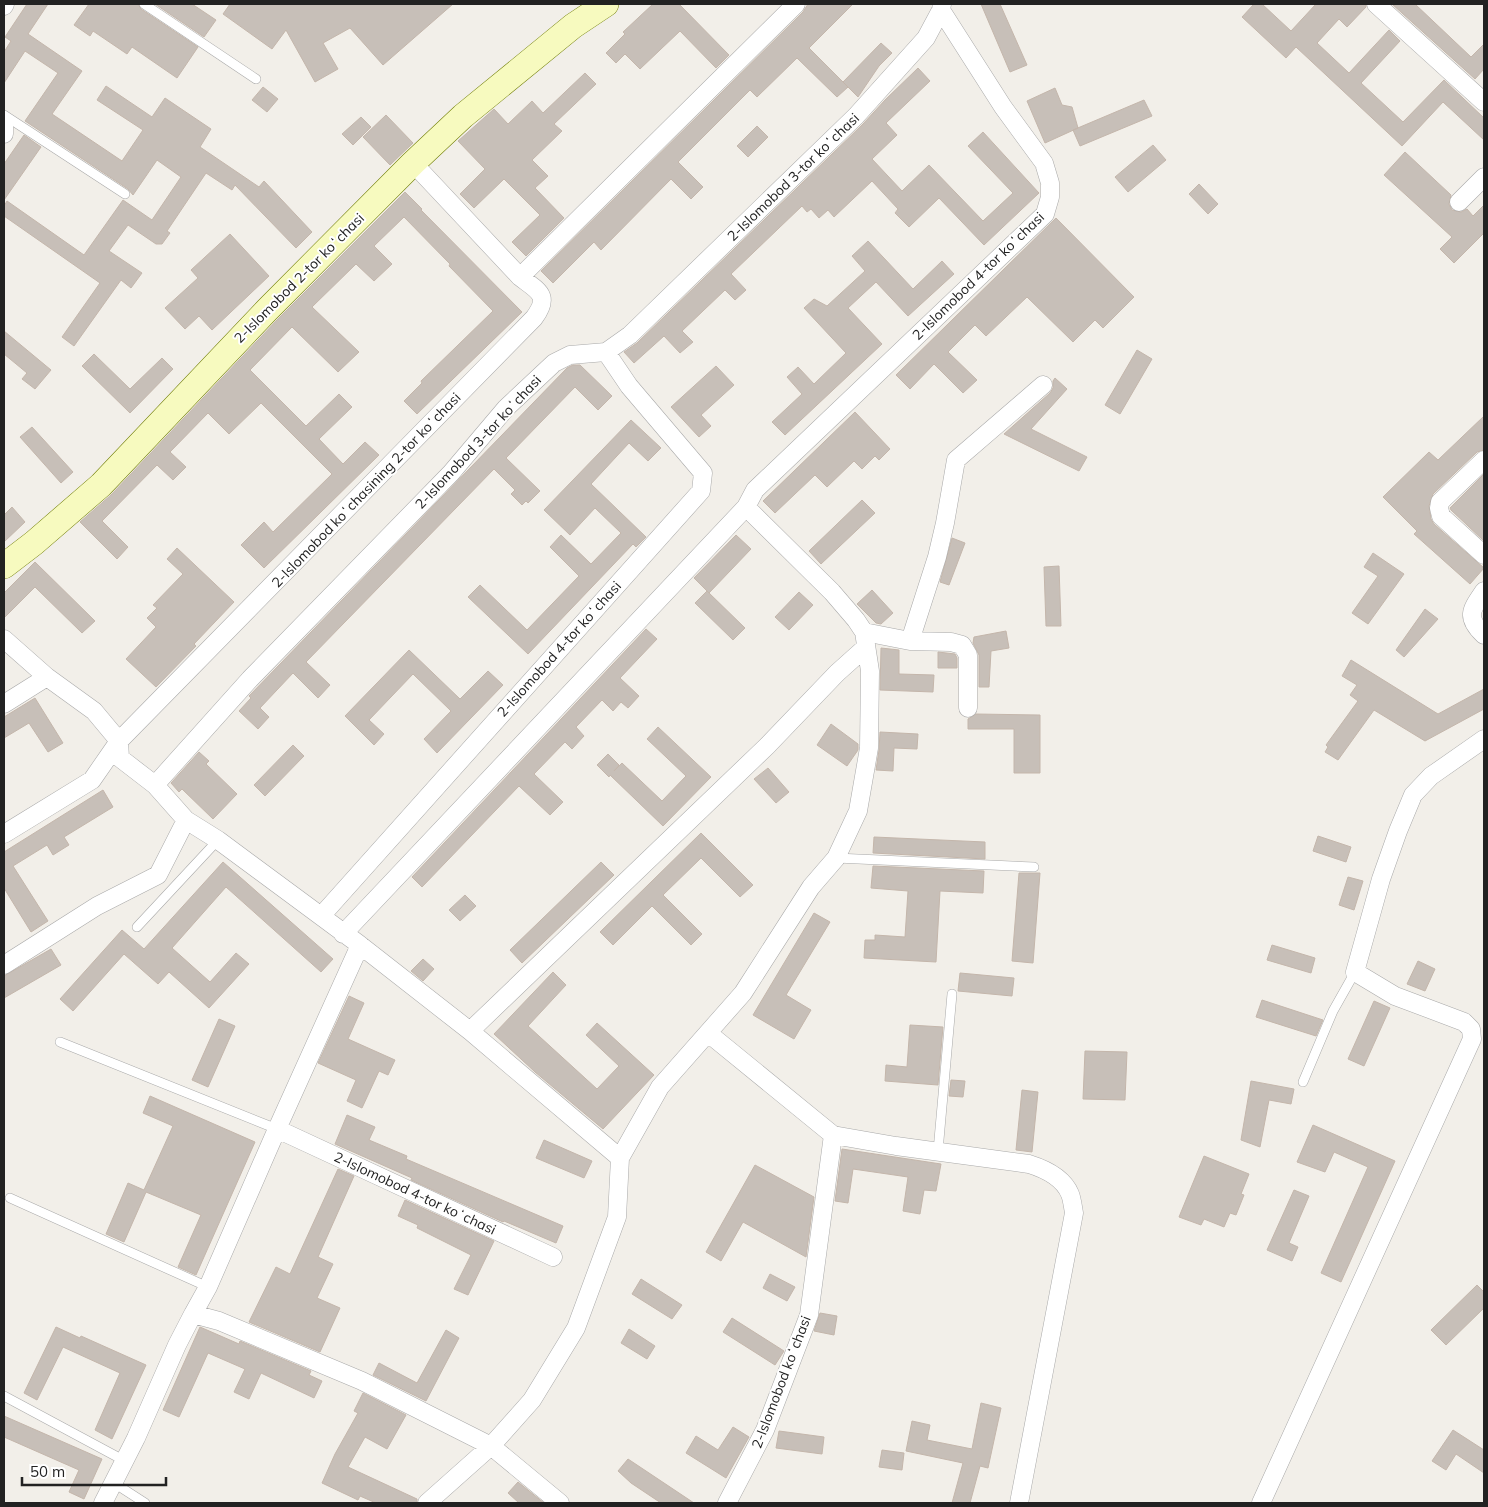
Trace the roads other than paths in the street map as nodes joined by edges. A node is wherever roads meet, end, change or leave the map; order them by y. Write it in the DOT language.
graph roads {
  1 [pos="144,4"];
  2 [pos="606,4"];
  3 [pos="796,4"];
  4 [pos="1376,4"];
  5 [pos="941,7"];
  6 [pos="256,79"];
  7 [pos="1484,102"];
  8 [pos="4,115"];
  9 [pos="4,125"];
  10 [pos="4,134"];
  11 [pos="413,163"];
  12 [pos="1484,177"];
  13 [pos="125,194"];
  14 [pos="1459,202"];
  15 [pos="520,277"];
  16 [pos="606,352"];
  17 [pos="1044,386"];
  18 [pos="1484,460"];
  19 [pos="746,507"];
  20 [pos="1484,555"];
  21 [pos="4,566"];
  22 [pos="1484,591"];
  23 [pos="862,633"];
  24 [pos="1484,635"];
  25 [pos="4,639"];
  26 [pos="910,641"];
  27 [pos="47,677"];
  28 [pos="4,704"];
  29 [pos="968,708"];
  30 [pos="1484,739"];
  31 [pos="119,741"];
  32 [pos="155,785"];
  33 [pos="186,820"];
  34 [pos="4,834"];
  35 [pos="218,840"];
  36 [pos="836,858"];
  37 [pos="1034,867"];
  38 [pos="322,915"];
  39 [pos="137,927"];
  40 [pos="343,934"];
  41 [pos="360,945"];
  42 [pos="4,965"];
  43 [pos="1355,972"];
  44 [pos="952,994"];
  45 [pos="470,1031"];
  46 [pos="708,1033"];
  47 [pos="60,1042"];
  48 [pos="1303,1082"];
  49 [pos="277,1128"];
  50 [pos="833,1135"];
  51 [pos="938,1151"];
  52 [pos="620,1158"];
  53 [pos="10,1198"];
  54 [pos="553,1257"];
  55 [pos="208,1286"];
  56 [pos="193,1314"];
  57 [pos="4,1396"];
  58 [pos="491,1446"];
  59 [pos="125,1461"];
  60 [pos="114,1483"];
  61 [pos="103,1503"];
  62 [pos="145,1503"];
  63 [pos="426,1503"];
  64 [pos="560,1503"];
  65 [pos="728,1503"];
  66 [pos="1018,1503"];
  67 [pos="1261,1503"];
  1 -- 6 [label="lane"];
  2 -- 11 [label="street, 2-Islomobod 2-tor koʻchasi"];
  3 -- 15 [label="street"];
  4 -- 7 [label="street"];
  5 -- 16 [label="street, 2-Islomobod 3-tor koʻchasi"];
  5 -- 19 [label="street, 2-Islomobod 4-tor koʻchasi"];
  8 -- 13 [label="lane"];
  9 -- 10 [label="street"];
  11 -- 15 [label="street, 2-Islomobod koʻchasining 2-tor koʻchasi"];
  11 -- 21 [label="street, 2-Islomobod 2-tor koʻchasi"];
  12 -- 14 [label="street"];
  15 -- 31 [label="street, 2-Islomobod koʻchasining 2-tor koʻchasi"];
  16 -- 32 [label="street, 2-Islomobod 3-tor koʻchasi"];
  16 -- 38 [label="street, 2-Islomobod 4-tor koʻchasi"];
  17 -- 26 [label="street"];
  18 -- 20 [label="street"];
  19 -- 23 [label="street"];
  19 -- 40 [label="street, 2-Islomobod 4-tor koʻchasi"];
  22 -- 24 [label="street"];
  23 -- 26 [label="street"];
  23 -- 36 [label="street"];
  23 -- 45 [label="street"];
  25 -- 27 [label="street"];
  26 -- 29 [label="street"];
  27 -- 28 [label="street"];
  27 -- 31 [label="street"];
  30 -- 43 [label="street"];
  31 -- 32 [label="street"];
  31 -- 34 [label="street, 2-Islomobod koʻchasining 2-tor koʻchasi"];
  32 -- 33 [label="street"];
  33 -- 35 [label="street"];
  33 -- 42 [label="street"];
  35 -- 38 [label="street"];
  35 -- 39 [label="lane"];
  36 -- 37 [label="lane"];
  36 -- 46 [label="street"];
  38 -- 40 [label="street"];
  40 -- 41 [label="street"];
  41 -- 45 [label="street"];
  41 -- 49 [label="street"];
  43 -- 48 [label="lane"];
  43 -- 67 [label="street"];
  44 -- 51 [label="lane"];
  45 -- 52 [label="street"];
  46 -- 50 [label="street"];
  46 -- 52 [label="street"];
  47 -- 49 [label="lane"];
  49 -- 54 [label="street, 2-Islomobod 4-tor koʻchasi"];
  49 -- 55 [label="street"];
  50 -- 51 [label="street"];
  50 -- 65 [label="street, 2-Islomobod koʻchasi"];
  51 -- 66 [label="street"];
  52 -- 58 [label="street"];
  53 -- 55 [label="lane"];
  55 -- 56 [label="street"];
  56 -- 58 [label="street"];
  56 -- 59 [label="street"];
  57 -- 59 [label="lane"];
  58 -- 63 [label="street"];
  58 -- 64 [label="street"];
  59 -- 60 [label="street"];
  60 -- 61 [label="street"];
  60 -- 62 [label="lane"];
}
